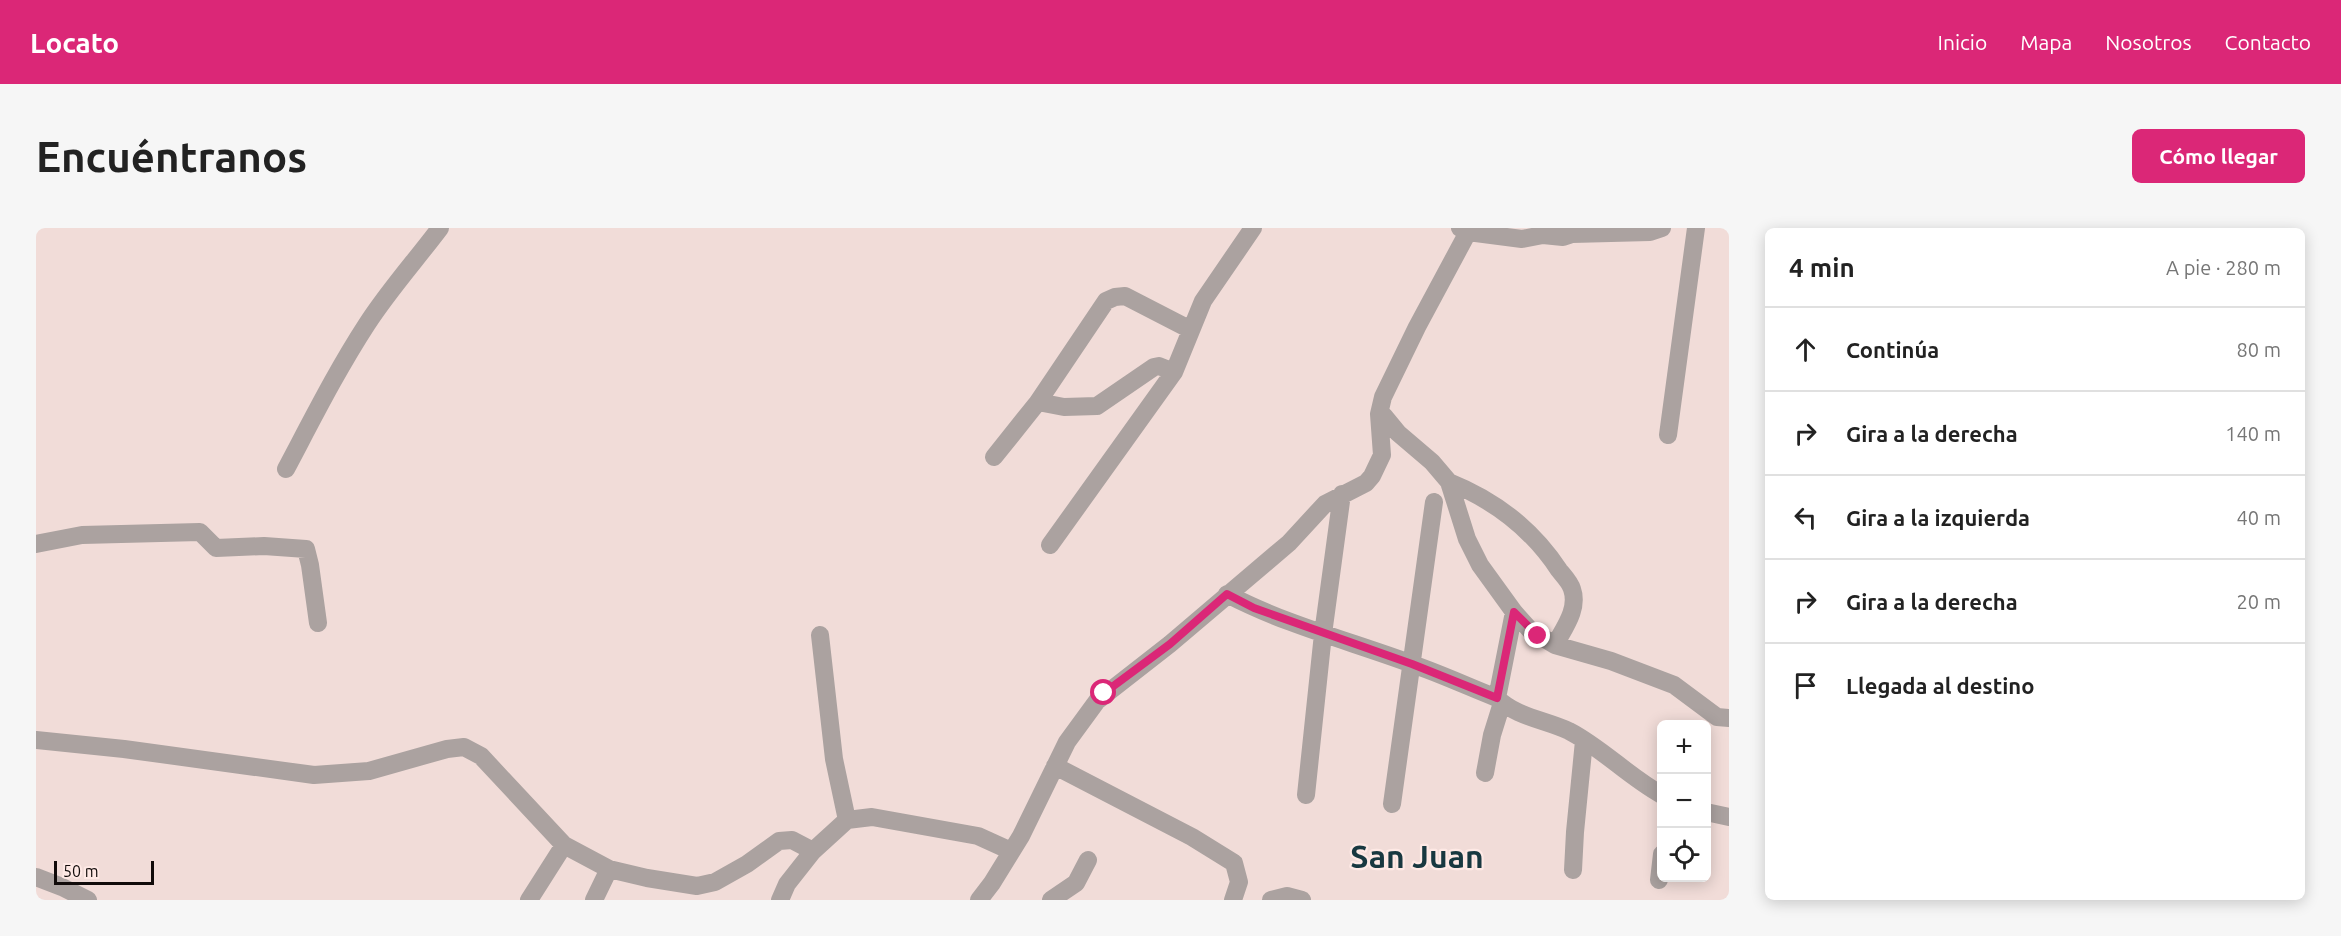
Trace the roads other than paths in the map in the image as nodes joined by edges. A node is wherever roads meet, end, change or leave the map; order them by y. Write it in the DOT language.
graph roads {
  1 [pos="440,228"];
  2 [pos="1253,228"];
  3 [pos="1662,228"];
  4 [pos="1696,228"];
  5 [pos="1464,230"];
  6 [pos="1191,330"];
  7 [pos="1174,372"];
  8 [pos="1038,402"];
  9 [pos="1379,414"];
  10 [pos="1668,435"];
  11 [pos="994,457"];
  12 [pos="286,469"];
  13 [pos="1449,482"];
  14 [pos="1342,494"];
  15 [pos="1434,502"];
  16 [pos="36,544"];
  17 [pos="1050,545"];
  18 [pos="1227,594"];
  19 [pos="1514,612"];
  20 [pos="318,624"];
  21 [pos="1323,634"];
  22 [pos="820,635"];
  23 [pos="1555,645"];
  24 [pos="1412,664"];
  25 [pos="1499,701"];
  26 [pos="1729,718"];
  27 [pos="36,740"];
  28 [pos="1584,741"];
  29 [pos="1055,766"];
  30 [pos="1485,773"];
  31 [pos="1657,792"];
  32 [pos="1306,795"];
  33 [pos="1392,804"];
  34 [pos="1711,813"];
  35 [pos="1729,816"];
  36 [pos="847,820"];
  37 [pos="564,845"];
  38 [pos="813,851"];
  39 [pos="1011,851"];
  40 [pos="1088,860"];
  41 [pos="609,869"];
  42 [pos="1573,870"];
  43 [pos="36,877"];
  44 [pos="88,900"];
  45 [pos="529,900"];
  46 [pos="594,900"];
  47 [pos="780,900"];
  48 [pos="979,900"];
  49 [pos="1051,900"];
  50 [pos="1233,900"];
  51 [pos="1271,900"];
  52 [pos="1302,900"];
  1 -- 12 [label="street"];
  2 -- 6 [label="street"];
  3 -- 5 [label="street"];
  4 -- 10 [label="street"];
  5 -- 9 [label="street"];
  6 -- 7 [label="street"];
  6 -- 8 [label="street"];
  7 -- 8 [label="street"];
  7 -- 17 [label="street"];
  8 -- 11 [label="street"];
  9 -- 13 [label="street"];
  9 -- 14 [label="street"];
  13 -- 19 [label="street"];
  13 -- 23 [label="street"];
  14 -- 18 [label="street"];
  14 -- 21 [label="street"];
  15 -- 24 [label="street"];
  16 -- 20 [label="street"];
  18 -- 21 [label="street"];
  18 -- 29 [label="street"];
  19 -- 23 [label="street"];
  19 -- 25 [label="street"];
  21 -- 24 [label="street"];
  21 -- 32 [label="street"];
  22 -- 36 [label="street"];
  23 -- 26 [label="street"];
  24 -- 25 [label="street"];
  24 -- 33 [label="street"];
  25 -- 28 [label="street"];
  25 -- 30 [label="street"];
  27 -- 37 [label="street"];
  28 -- 31 [label="street"];
  28 -- 42 [label="street"];
  29 -- 39 [label="street"];
  29 -- 50 [label="street"];
  34 -- 35 [label="street"];
  36 -- 38 [label="street"];
  36 -- 39 [label="street"];
  37 -- 41 [label="street"];
  37 -- 45 [label="street"];
  38 -- 41 [label="street"];
  38 -- 47 [label="street"];
  39 -- 48 [label="street"];
  40 -- 49 [label="street"];
  41 -- 46 [label="street"];
  43 -- 44 [label="street"];
  51 -- 52 [label="street"];
}
